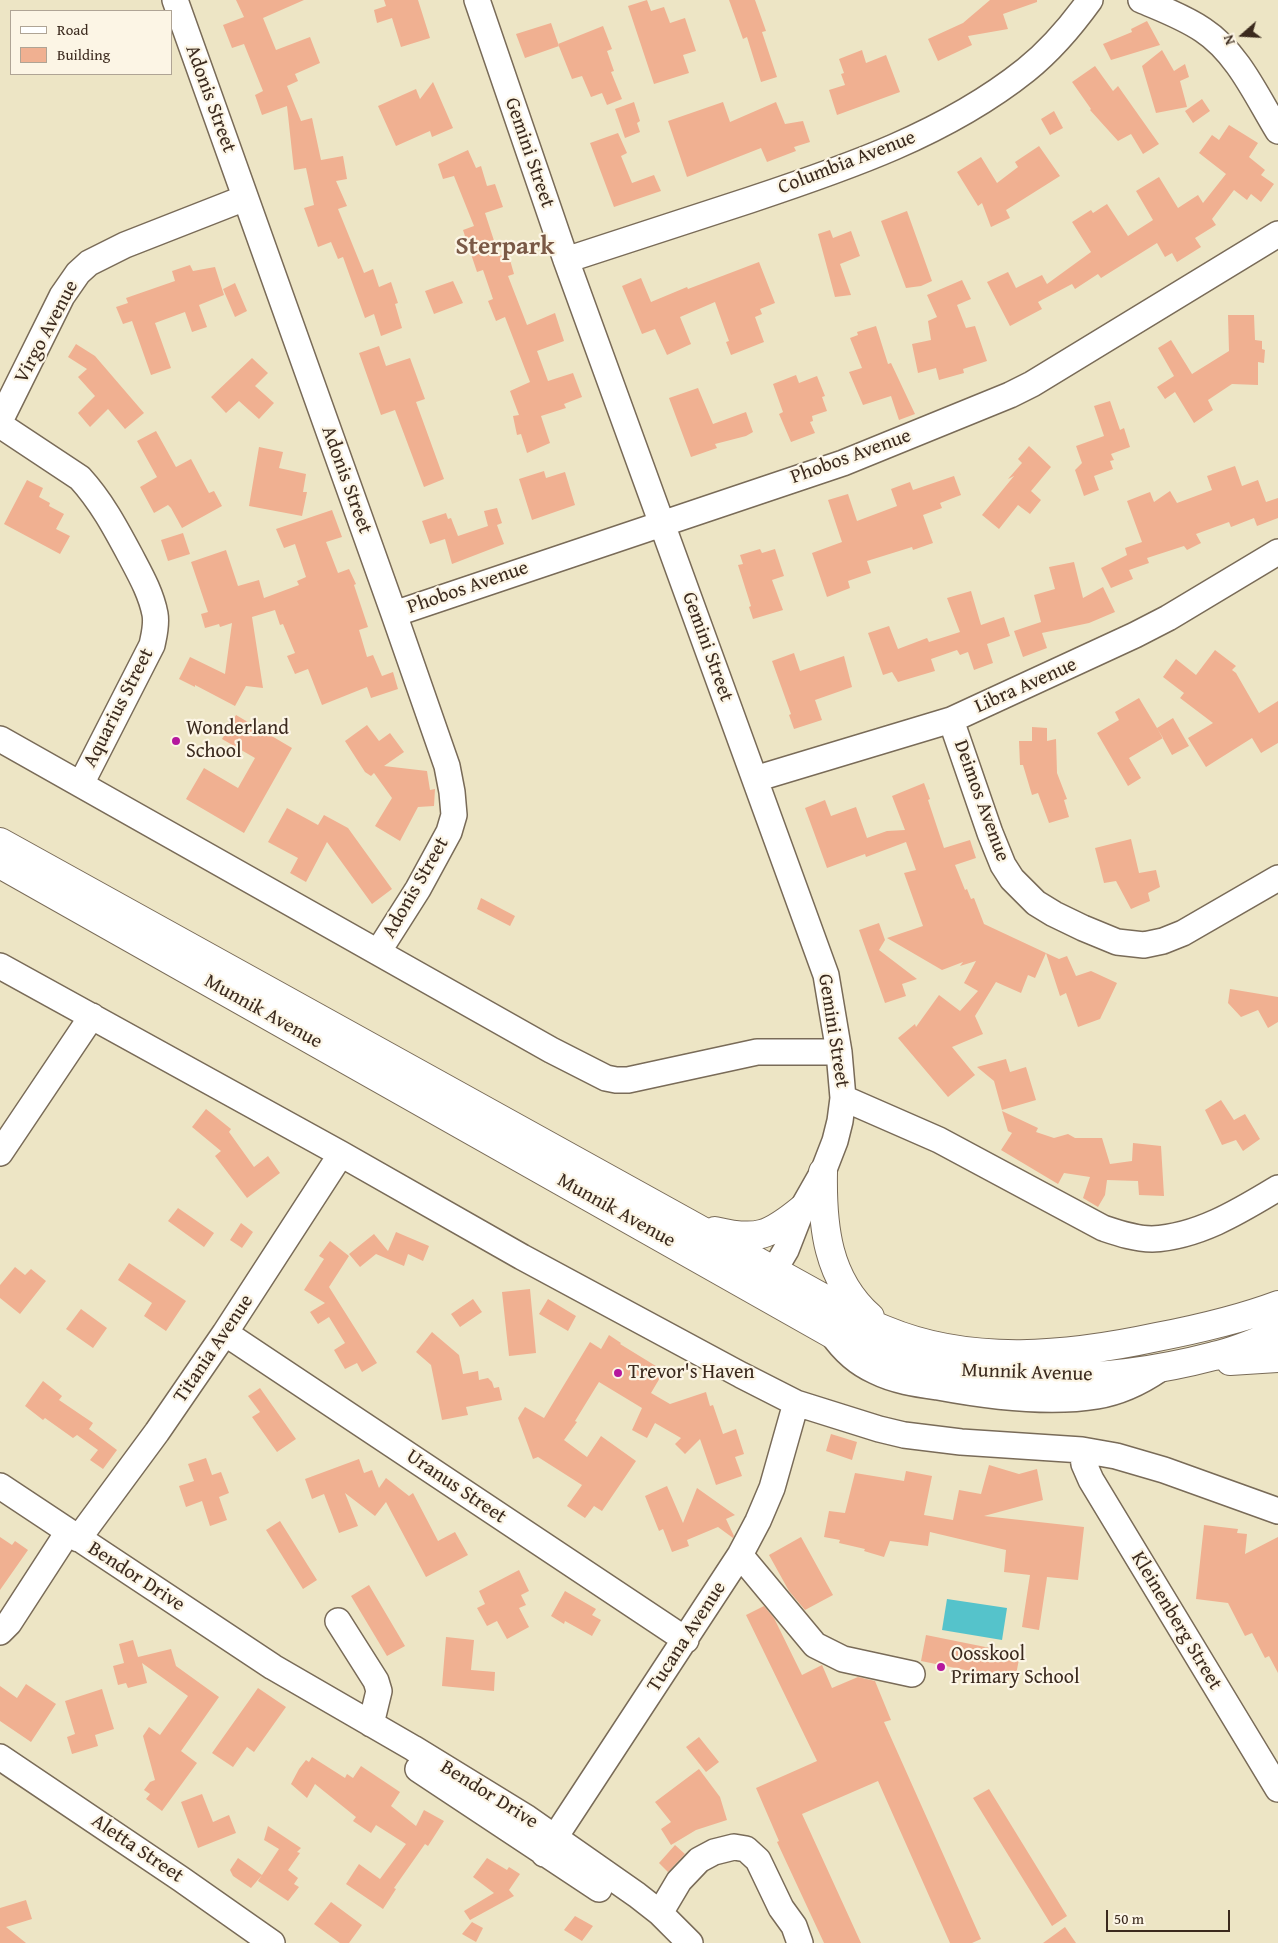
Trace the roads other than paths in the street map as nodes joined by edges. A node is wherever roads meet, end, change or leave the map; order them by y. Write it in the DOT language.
graph roads {
  1 [pos="175,0"];
  2 [pos="477,0"];
  3 [pos="1090,0"];
  4 [pos="1141,0"];
  5 [pos="1278,131"];
  6 [pos="245,198"];
  7 [pos="1278,234"];
  8 [pos="566,260"];
  9 [pos="0,423"];
  10 [pos="661,523"];
  11 [pos="1278,552"];
  12 [pos="394,614"];
  13 [pos="951,720"];
  14 [pos="0,739"];
  15 [pos="755,779"];
  16 [pos="81,784"];
  17 [pos="0,842"];
  18 [pos="0,864"];
  19 [pos="1278,878"];
  20 [pos="378,952"];
  21 [pos="0,966"];
  22 [pos="92,1016"];
  23 [pos="839,1052"];
  24 [pos="844,1098"];
  25 [pos="0,1153"];
  26 [pos="342,1154"];
  27 [pos="823,1172"];
  28 [pos="1278,1188"];
  29 [pos="802,1209"];
  30 [pos="690,1224"];
  31 [pos="767,1282"];
  32 [pos="1278,1306"];
  33 [pos="886,1330"];
  34 [pos="226,1333"];
  35 [pos="1278,1333"];
  36 [pos="1278,1358"];
  37 [pos="1171,1365"];
  38 [pos="796,1403"];
  39 [pos="1082,1450"];
  40 [pos="0,1486"];
  41 [pos="1278,1511"];
  42 [pos="73,1535"];
  43 [pos="740,1555"];
  44 [pos="338,1621"];
  45 [pos="0,1632"];
  46 [pos="686,1640"];
  47 [pos="272,1667"];
  48 [pos="912,1674"];
  49 [pos="371,1724"];
  50 [pos="0,1757"];
  51 [pos="1278,1789"];
  52 [pos="550,1846"];
  53 [pos="660,1913"];
  54 [pos="272,1943"];
  55 [pos="688,1943"];
  56 [pos="800,1943"];
  1 -- 6 [label="street, Adonis Street"];
  2 -- 8 [label="street, Gemini Street"];
  3 -- 8 [label="street, Columbia Avenue"];
  4 -- 5 [label="street"];
  6 -- 9 [label="street, Virgo Avenue"];
  6 -- 12 [label="street, Adonis Street"];
  7 -- 10 [label="street, Phobos Avenue"];
  8 -- 10 [label="street, Gemini Street"];
  9 -- 16 [label="street, Aquarius Street"];
  10 -- 12 [label="street, Phobos Avenue"];
  10 -- 15 [label="street, Gemini Street"];
  11 -- 13 [label="street, Libra Avenue"];
  12 -- 20 [label="street, Adonis Street"];
  13 -- 15 [label="street, Libra Avenue"];
  13 -- 19 [label="street, Deimos Avenue"];
  14 -- 16 [label="street"];
  15 -- 23 [label="street, Gemini Street"];
  16 -- 20 [label="street"];
  17 -- 30 [label="main road, Munnik Avenue"];
  18 -- 31 [label="main road, Munnik Avenue"];
  20 -- 23 [label="street"];
  21 -- 22 [label="street"];
  22 -- 25 [label="street"];
  22 -- 26 [label="street"];
  23 -- 24 [label="street, Gemini Street"];
  24 -- 27 [label="street, Gemini Street"];
  24 -- 28 [label="street"];
  26 -- 34 [label="street, Titania Avenue"];
  26 -- 38 [label="street"];
  27 -- 29 [label="street, Gemini Street"];
  27 -- 33 [label="main road"];
  29 -- 30 [label="main road"];
  29 -- 31 [label="street, Gemini Street"];
  30 -- 31 [label="main road, Munnik Avenue"];
  31 -- 33 [label="main road, Munnik Avenue"];
  31 -- 37 [label="main road, Munnik Avenue"];
  32 -- 33 [label="main road, Munnik Avenue"];
  34 -- 42 [label="street, Titania Avenue"];
  34 -- 46 [label="street, Uranus Street"];
  35 -- 37 [label="main road, Munnik Avenue"];
  36 -- 37 [label="main road"];
  38 -- 39 [label="street"];
  38 -- 43 [label="street, Tucana Avenue"];
  39 -- 41 [label="street"];
  39 -- 51 [label="street, Kleinenberg Street"];
  40 -- 42 [label="street, Bendor Drive"];
  42 -- 45 [label="street, Titania Avenue"];
  42 -- 47 [label="street, Bendor Drive"];
  43 -- 46 [label="street, Tucana Avenue"];
  43 -- 48 [label="street"];
  44 -- 49 [label="street"];
  46 -- 52 [label="street, Tucana Avenue"];
  47 -- 49 [label="street, Bendor Drive"];
  47 -- 52 [label="street, Bendor Drive"];
  49 -- 52 [label="street, Bendor Drive"];
  50 -- 54 [label="street, Aletta Street"];
  52 -- 53 [label="street, Bendor Drive"];
  52 -- 55 [label="street, Bendor Drive"];
  53 -- 55 [label="street, Bendor Drive"];
  53 -- 56 [label="street"];
}
